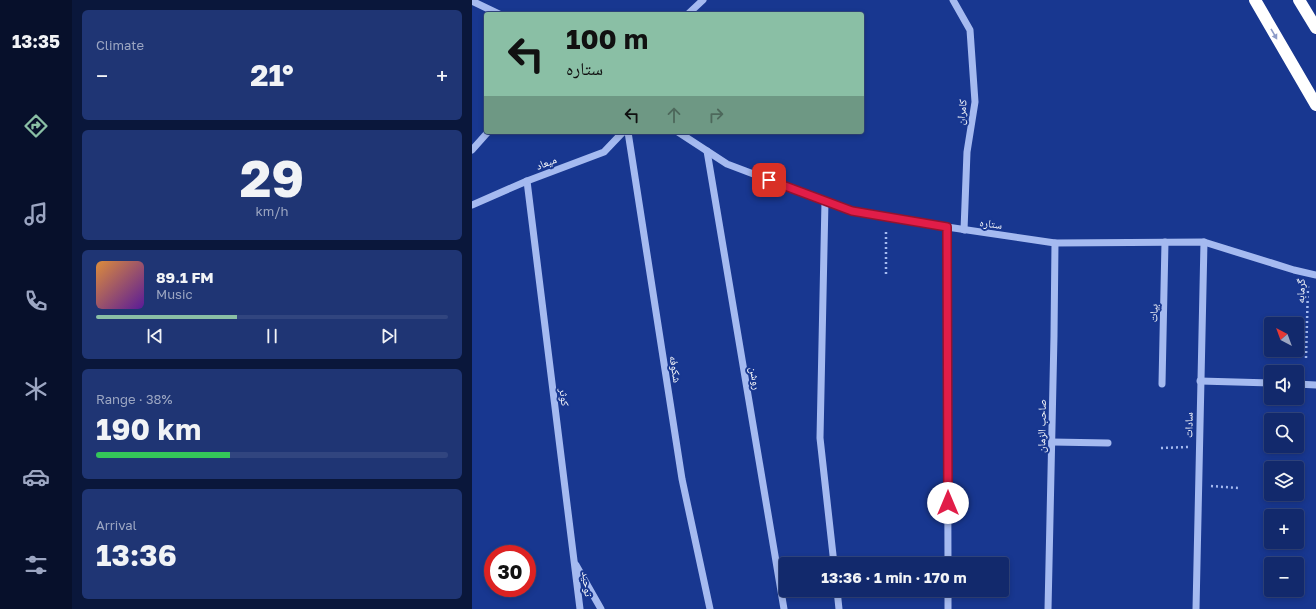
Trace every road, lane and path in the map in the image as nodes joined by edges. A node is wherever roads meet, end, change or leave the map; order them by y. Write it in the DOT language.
graph roads {
  1 [pos="703,0"];
  2 [pos="953,0"];
  3 [pos="1255,0"];
  4 [pos="1299,0"];
  5 [pos="472,1"];
  6 [pos="495,12"];
  7 [pos="690,12"];
  8 [pos="1316,28"];
  9 [pos="1316,105"];
  10 [pos="486,134"];
  11 [pos="621,134"];
  12 [pos="628,134"];
  13 [pos="681,134"];
  14 [pos="472,150"];
  15 [pos="707,151"];
  16 [pos="527,181"];
  17 [pos="826,201"];
  18 [pos="472,205"];
  19 [pos="886,217"];
  20 [pos="947,227"];
  21 [pos="964,230"];
  22 [pos="1055,242"];
  23 [pos="1165,242"];
  24 [pos="1204,242"];
  25 [pos="1308,273"];
  26 [pos="886,274"];
  27 [pos="1316,275"];
  28 [pos="1306,358"];
  29 [pos="1200,381"];
  30 [pos="1264,383"];
  31 [pos="1162,384"];
  32 [pos="1304,384"];
  33 [pos="1316,385"];
  34 [pos="1052,442"];
  35 [pos="1108,443"];
  36 [pos="1199,447"];
  37 [pos="1161,448"];
  38 [pos="1198,485"];
  39 [pos="1238,488"];
  40 [pos="833,557"];
  41 [pos="948,557"];
  42 [pos="574,561"];
  43 [pos="838,597"];
  44 [pos="948,597"];
  45 [pos="580,609"];
  46 [pos="601,609"];
  47 [pos="710,609"];
  48 [pos="784,609"];
  49 [pos="839,609"];
  50 [pos="948,609"];
  51 [pos="1048,609"];
  52 [pos="1196,609"];
  1 -- 7 [label="street"];
  2 -- 21 [label="street, کامران"];
  3 -- 9 [label="highway, one-way"];
  4 -- 8 [label="highway"];
  5 -- 6 [label="street"];
  10 -- 14 [label="street"];
  11 -- 16 [label="street, میعاد"];
  12 -- 47 [label="street, شکوفه"];
  13 -- 15 [label="street, ستاره"];
  15 -- 17 [label="street, ستاره"];
  15 -- 48 [label="street, روشن"];
  16 -- 18 [label="street, میعاد"];
  16 -- 42 [label="street, کوثر"];
  17 -- 19 [label="street, ستاره"];
  17 -- 40 [label="street"];
  19 -- 20 [label="street, ستاره"];
  19 -- 26 [label="path"];
  20 -- 21 [label="street, ستاره"];
  20 -- 41 [label="street"];
  21 -- 22 [label="street, ستاره"];
  22 -- 23 [label="street, ستاره"];
  22 -- 34 [label="street, صاحب الزمان"];
  23 -- 24 [label="street, ستاره"];
  23 -- 31 [label="street, بیات"];
  24 -- 25 [label="street, ستاره"];
  24 -- 29 [label="street, سادات"];
  25 -- 27 [label="street, ستاره"];
  25 -- 28 [label="path, گرمابه"];
  29 -- 30 [label="street"];
  29 -- 36 [label="street, سادات"];
  32 -- 33 [label="street"];
  34 -- 35 [label="street"];
  34 -- 51 [label="street, صاحب الزمان"];
  36 -- 37 [label="path"];
  36 -- 38 [label="street, سادات"];
  38 -- 39 [label="path"];
  38 -- 52 [label="street, سادات"];
  42 -- 45 [label="street, توحید"];
  42 -- 46 [label="street, کوثر"];
  43 -- 49 [label="street"];
  44 -- 50 [label="street"];
}
